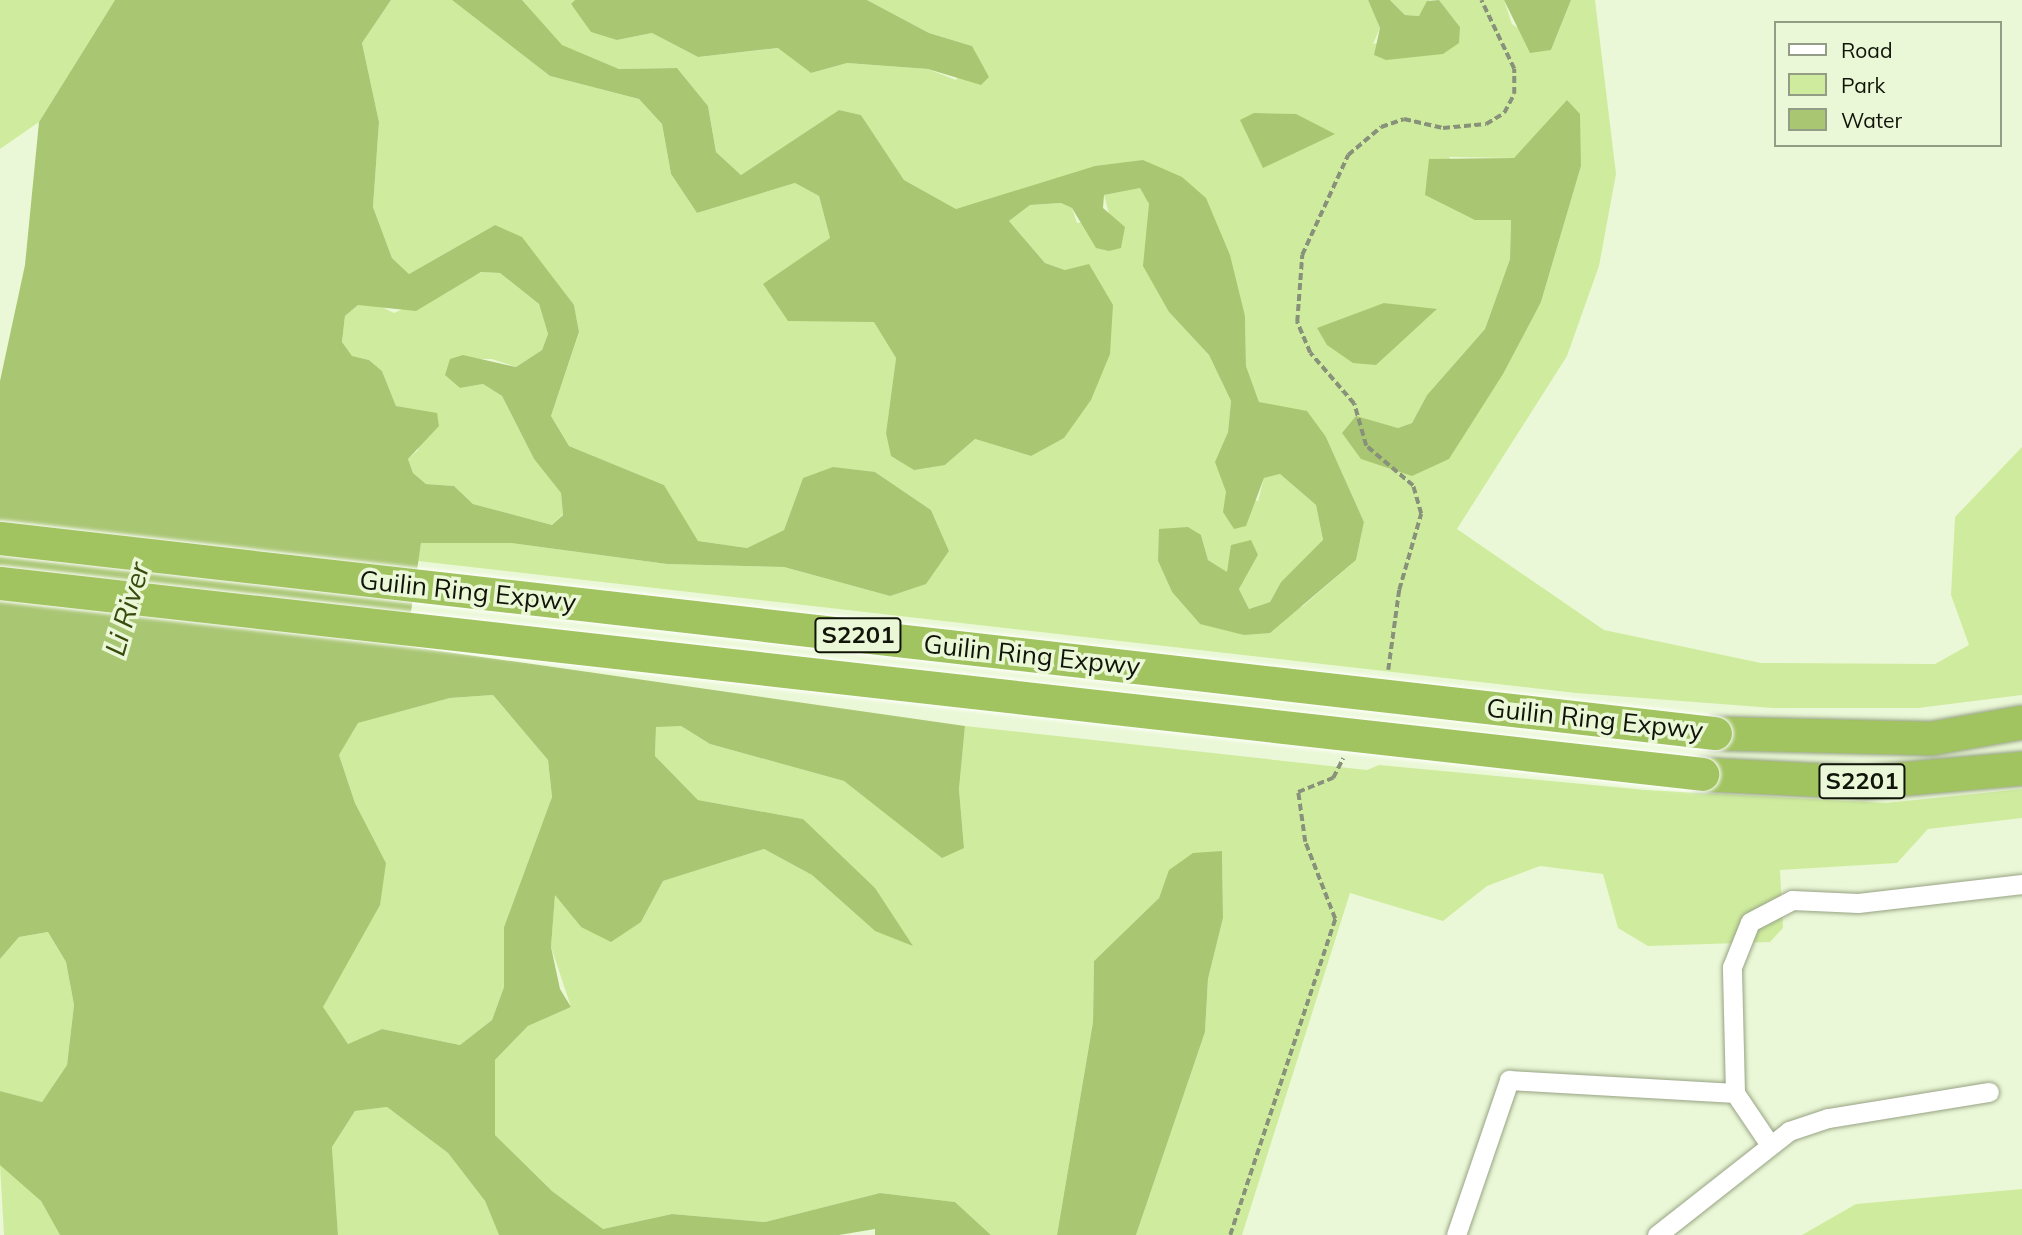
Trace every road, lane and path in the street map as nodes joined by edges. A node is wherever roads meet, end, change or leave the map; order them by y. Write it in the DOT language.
graph roads {
  1 [pos="1481,0"];
  2 [pos="0,538"];
  3 [pos="0,583"];
  4 [pos="1380,684"];
  5 [pos="2022,722"];
  6 [pos="1345,754"];
  7 [pos="2022,768"];
  8 [pos="2022,884"];
  9 [pos="1989,1092"];
  10 [pos="1735,1093"];
  11 [pos="1768,1142"];
  12 [pos="1230,1235"];
  13 [pos="1456,1235"];
  14 [pos="1657,1235"];
  1 -- 4 [label="path"];
  2 -- 5 [label="highway, Guilin Ring Expwy / S2201, bridge"];
  3 -- 7 [label="highway, Guilin Ring Expwy / S2201, bridge"];
  6 -- 12 [label="path"];
  8 -- 10 [label="street"];
  9 -- 11 [label="street"];
  10 -- 11 [label="street"];
  10 -- 13 [label="street"];
  11 -- 14 [label="street"];
}
